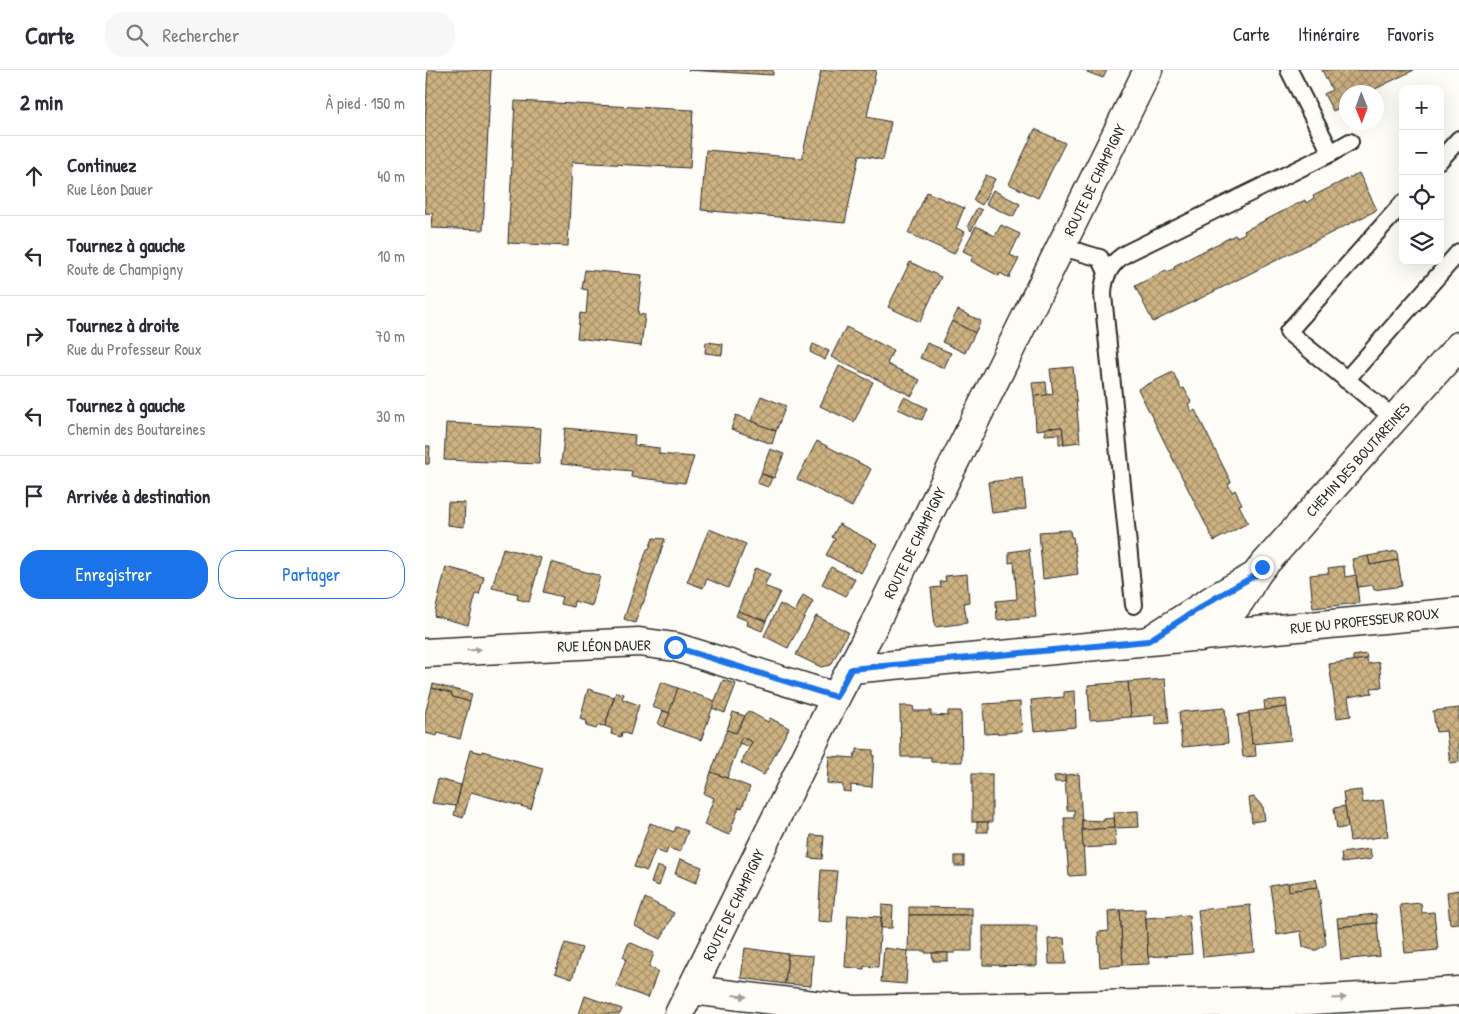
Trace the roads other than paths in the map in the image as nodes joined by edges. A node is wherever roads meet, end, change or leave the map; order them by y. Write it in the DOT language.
graph roads {
  1 [pos="1148,70"];
  2 [pos="1289,70"];
  3 [pos="1459,139"];
  4 [pos="1349,142"];
  5 [pos="1331,152"];
  6 [pos="1444,156"];
  7 [pos="1399,207"];
  8 [pos="1062,247"];
  9 [pos="1459,252"];
  10 [pos="1107,272"];
  11 [pos="1459,346"];
  12 [pos="1346,380"];
  13 [pos="1395,419"];
  14 [pos="1225,604"];
  15 [pos="1134,605"];
  16 [pos="1459,612"];
  17 [pos="1272,630"];
  18 [pos="1200,637"];
  19 [pos="1148,641"];
  20 [pos="425,653"];
  21 [pos="851,669"];
  22 [pos="836,697"];
  23 [pos="692,990"];
  24 [pos="1459,991"];
  25 [pos="679,1014"];
  1 -- 8 [label="street, ROUTE DE CHAMPIGNY"];
  2 -- 5 [label="lane"];
  3 -- 6 [label="lane"];
  4 -- 5 [label="lane"];
  5 -- 10 [label="lane"];
  7 -- 12 [label="lane"];
  8 -- 10 [label="lane"];
  8 -- 21 [label="street, ROUTE DE CHAMPIGNY"];
  9 -- 12 [label="lane"];
  10 -- 15 [label="lane"];
  11 -- 13 [label="street, CHEMIN DES BOUTAREINES"];
  12 -- 13 [label="lane"];
  13 -- 14 [label="street, CHEMIN DES BOUTAREINES"];
  14 -- 17 [label="street, RUE DU PROFESSEUR ROUX"];
  14 -- 18 [label="street, CHEMIN DES BOUTAREINES"];
  14 -- 19 [label="street, CHEMIN DES BOUTAREINES"];
  16 -- 17 [label="street, RUE DU PROFESSEUR ROUX"];
  17 -- 18 [label="street, RUE DU PROFESSEUR ROUX"];
  18 -- 19 [label="street, RUE DU PROFESSEUR ROUX"];
  19 -- 21 [label="street, RUE DU PROFESSEUR ROUX"];
  20 -- 22 [label="street, RUE LÉON DAUER, one-way"];
  21 -- 22 [label="street, ROUTE DE CHAMPIGNY"];
  22 -- 23 [label="street, ROUTE DE CHAMPIGNY"];
  23 -- 24 [label="street, one-way"];
  23 -- 25 [label="street, ROUTE DE CHAMPIGNY"];
}
